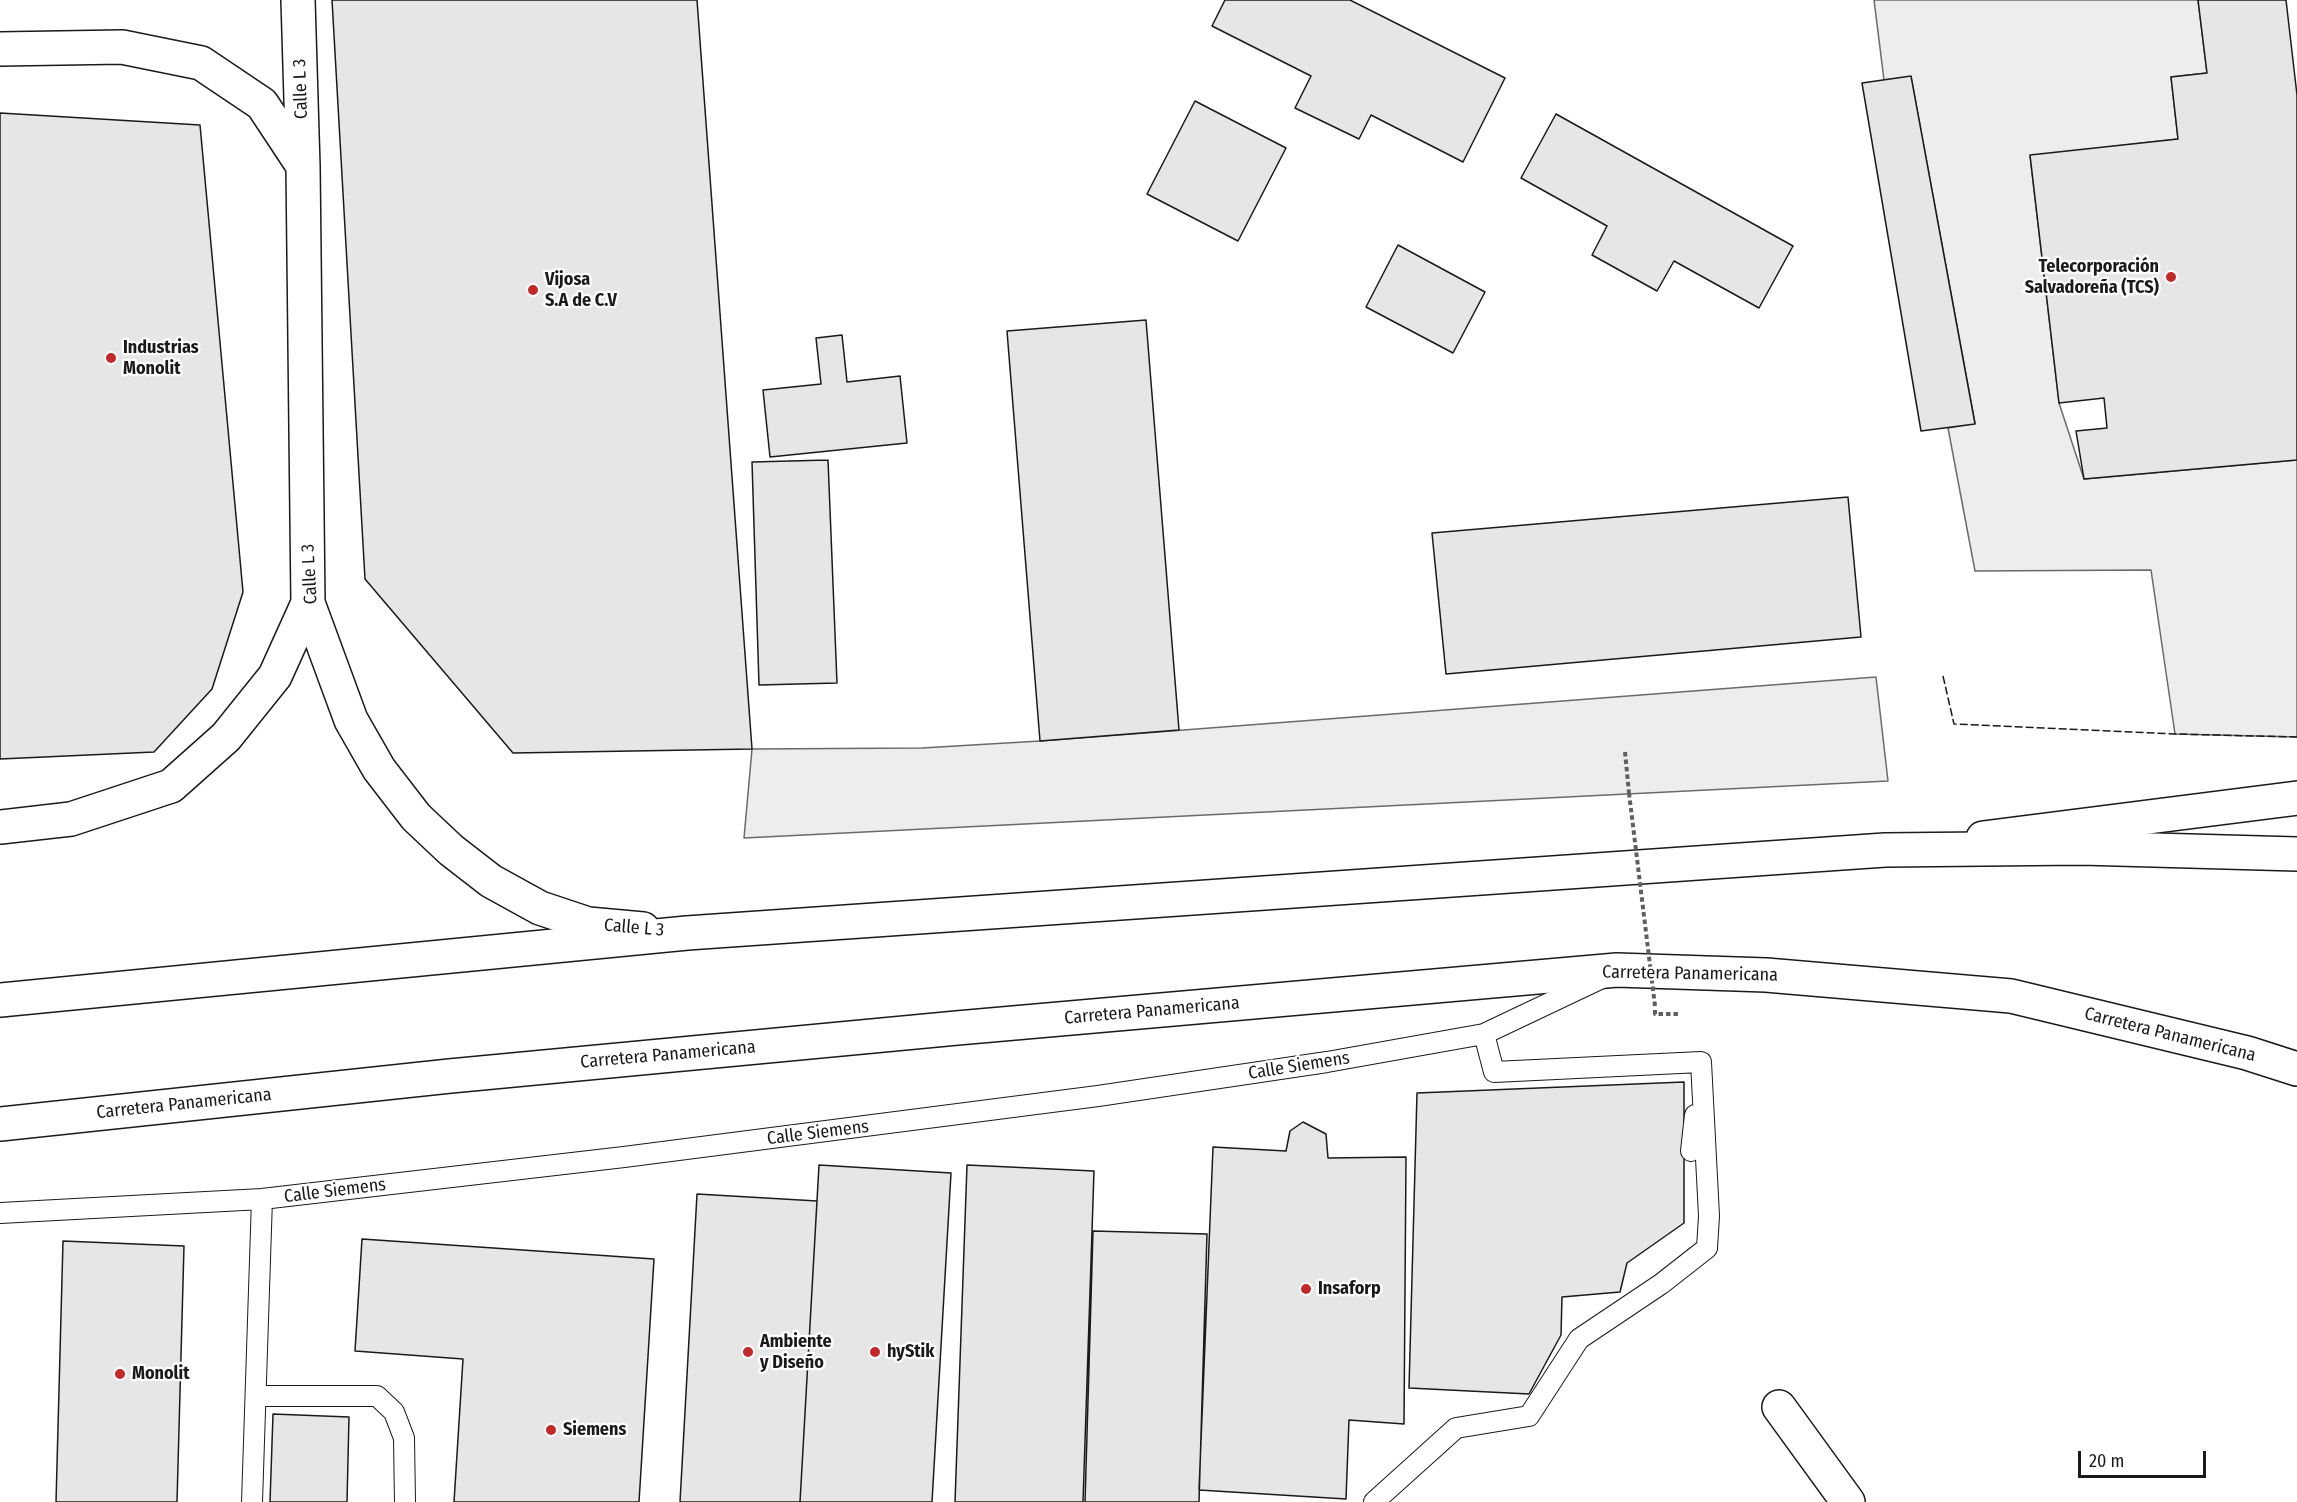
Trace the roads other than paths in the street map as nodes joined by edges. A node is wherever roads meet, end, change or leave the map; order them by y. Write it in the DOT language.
graph roads {
  1 [pos="298,0"];
  2 [pos="0,49"];
  3 [pos="303,166"];
  4 [pos="308,603"];
  5 [pos="2297,798"];
  6 [pos="0,827"];
  7 [pos="1885,850"];
  8 [pos="2297,854"];
  9 [pos="687,933"];
  10 [pos="1617,970"];
  11 [pos="0,1000"];
  12 [pos="1484,1034"];
  13 [pos="1701,1062"];
  14 [pos="2297,1069"];
  15 [pos="0,1124"];
  16 [pos="1691,1151"];
  17 [pos="262,1199"];
  18 [pos="0,1213"];
  19 [pos="256,1396"];
  20 [pos="1779,1407"];
  21 [pos="252,1502"];
  22 [pos="405,1502"];
  23 [pos="1374,1502"];
  24 [pos="1848,1502"];
  1 -- 3 [label="main road, Calle L 3"];
  2 -- 3 [label="main road"];
  3 -- 4 [label="main road, Calle L 3"];
  4 -- 6 [label="main road"];
  4 -- 9 [label="main road, Calle L 3"];
  5 -- 7 [label="main road"];
  7 -- 8 [label="main road"];
  7 -- 9 [label="main road"];
  9 -- 11 [label="main road"];
  10 -- 12 [label="lane, Calle Siemens"];
  10 -- 14 [label="main road, Carretera Panamericana"];
  10 -- 15 [label="main road, Carretera Panamericana"];
  12 -- 13 [label="lane"];
  12 -- 17 [label="lane, Calle Siemens"];
  13 -- 16 [label="lane"];
  13 -- 23 [label="lane"];
  17 -- 18 [label="lane, Calle Siemens"];
  17 -- 19 [label="lane"];
  19 -- 21 [label="lane"];
  19 -- 22 [label="lane"];
  20 -- 24 [label="main road"];
}
